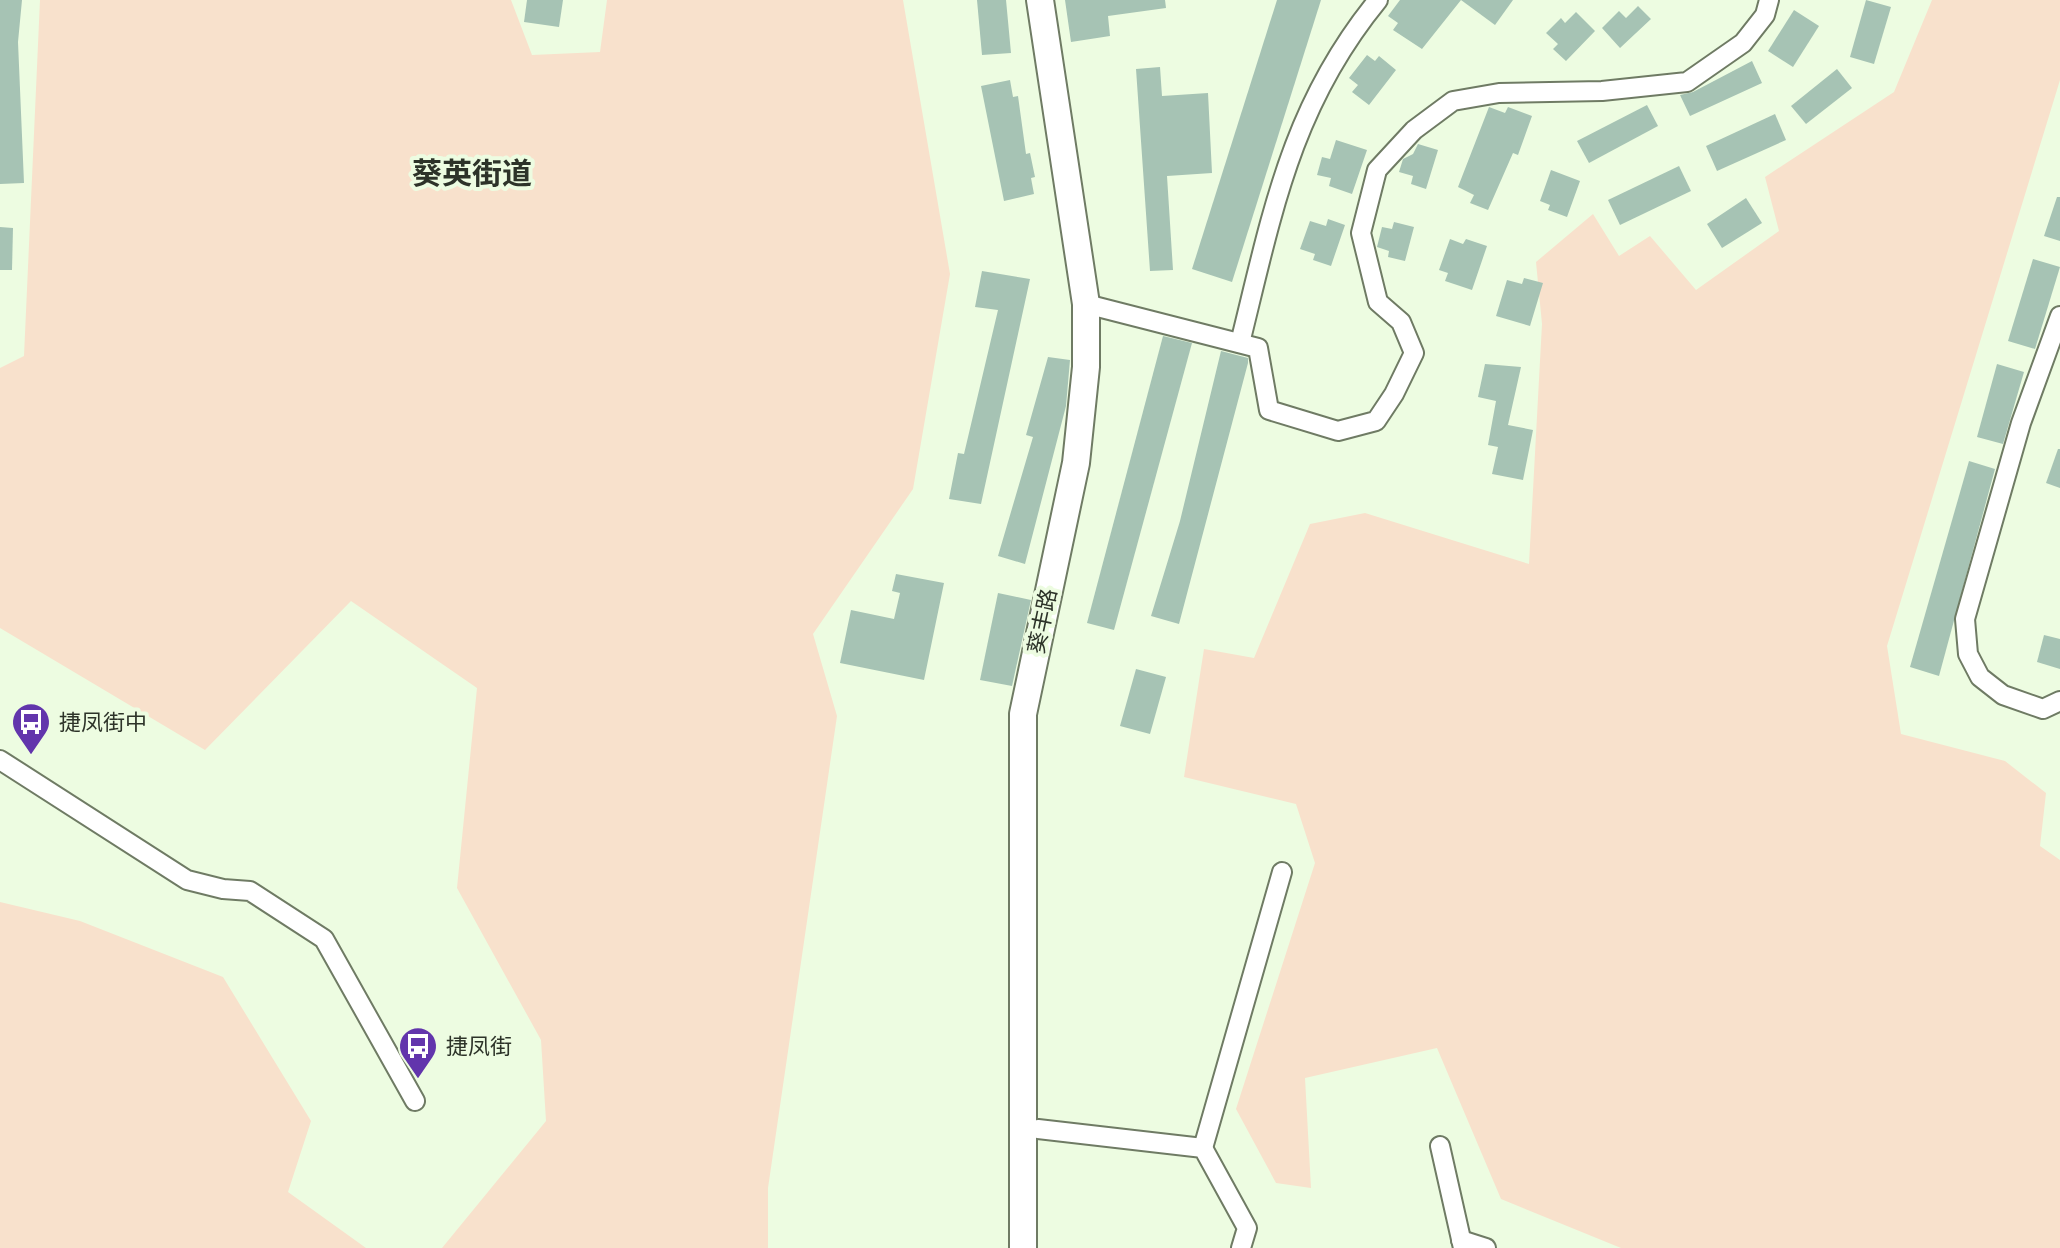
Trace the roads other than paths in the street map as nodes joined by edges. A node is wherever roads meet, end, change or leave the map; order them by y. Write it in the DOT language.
graph roads {
  1 [pos="1040,0"];
  2 [pos="1058,0"];
  3 [pos="1378,0"];
  4 [pos="1769,0"];
  5 [pos="1093,306"];
  6 [pos="2060,316"];
  7 [pos="1240,343"];
  8 [pos="2060,701"];
  9 [pos="0,760"];
  10 [pos="1282,872"];
  11 [pos="415,1101"];
  12 [pos="1038,1129"];
  13 [pos="1440,1146"];
  14 [pos="1203,1148"];
  15 [pos="1462,1244"];
  16 [pos="1023,1248"];
  17 [pos="1038,1248"];
  18 [pos="1241,1248"];
  19 [pos="1486,1248"];
  1 -- 5 [label="main road, 葵丰路"];
  2 -- 5 [label="main road, 葵丰路"];
  3 -- 7 [label="street"];
  4 -- 7 [label="street"];
  5 -- 7 [label="street"];
  5 -- 12 [label="main road, 葵丰路"];
  5 -- 16 [label="main road, 葵丰路"];
  6 -- 8 [label="street"];
  9 -- 11 [label="street"];
  10 -- 14 [label="street"];
  12 -- 14 [label="street"];
  12 -- 17 [label="main road, 葵丰路"];
  13 -- 15 [label="street"];
  14 -- 18 [label="street"];
  15 -- 19 [label="street"];
}
